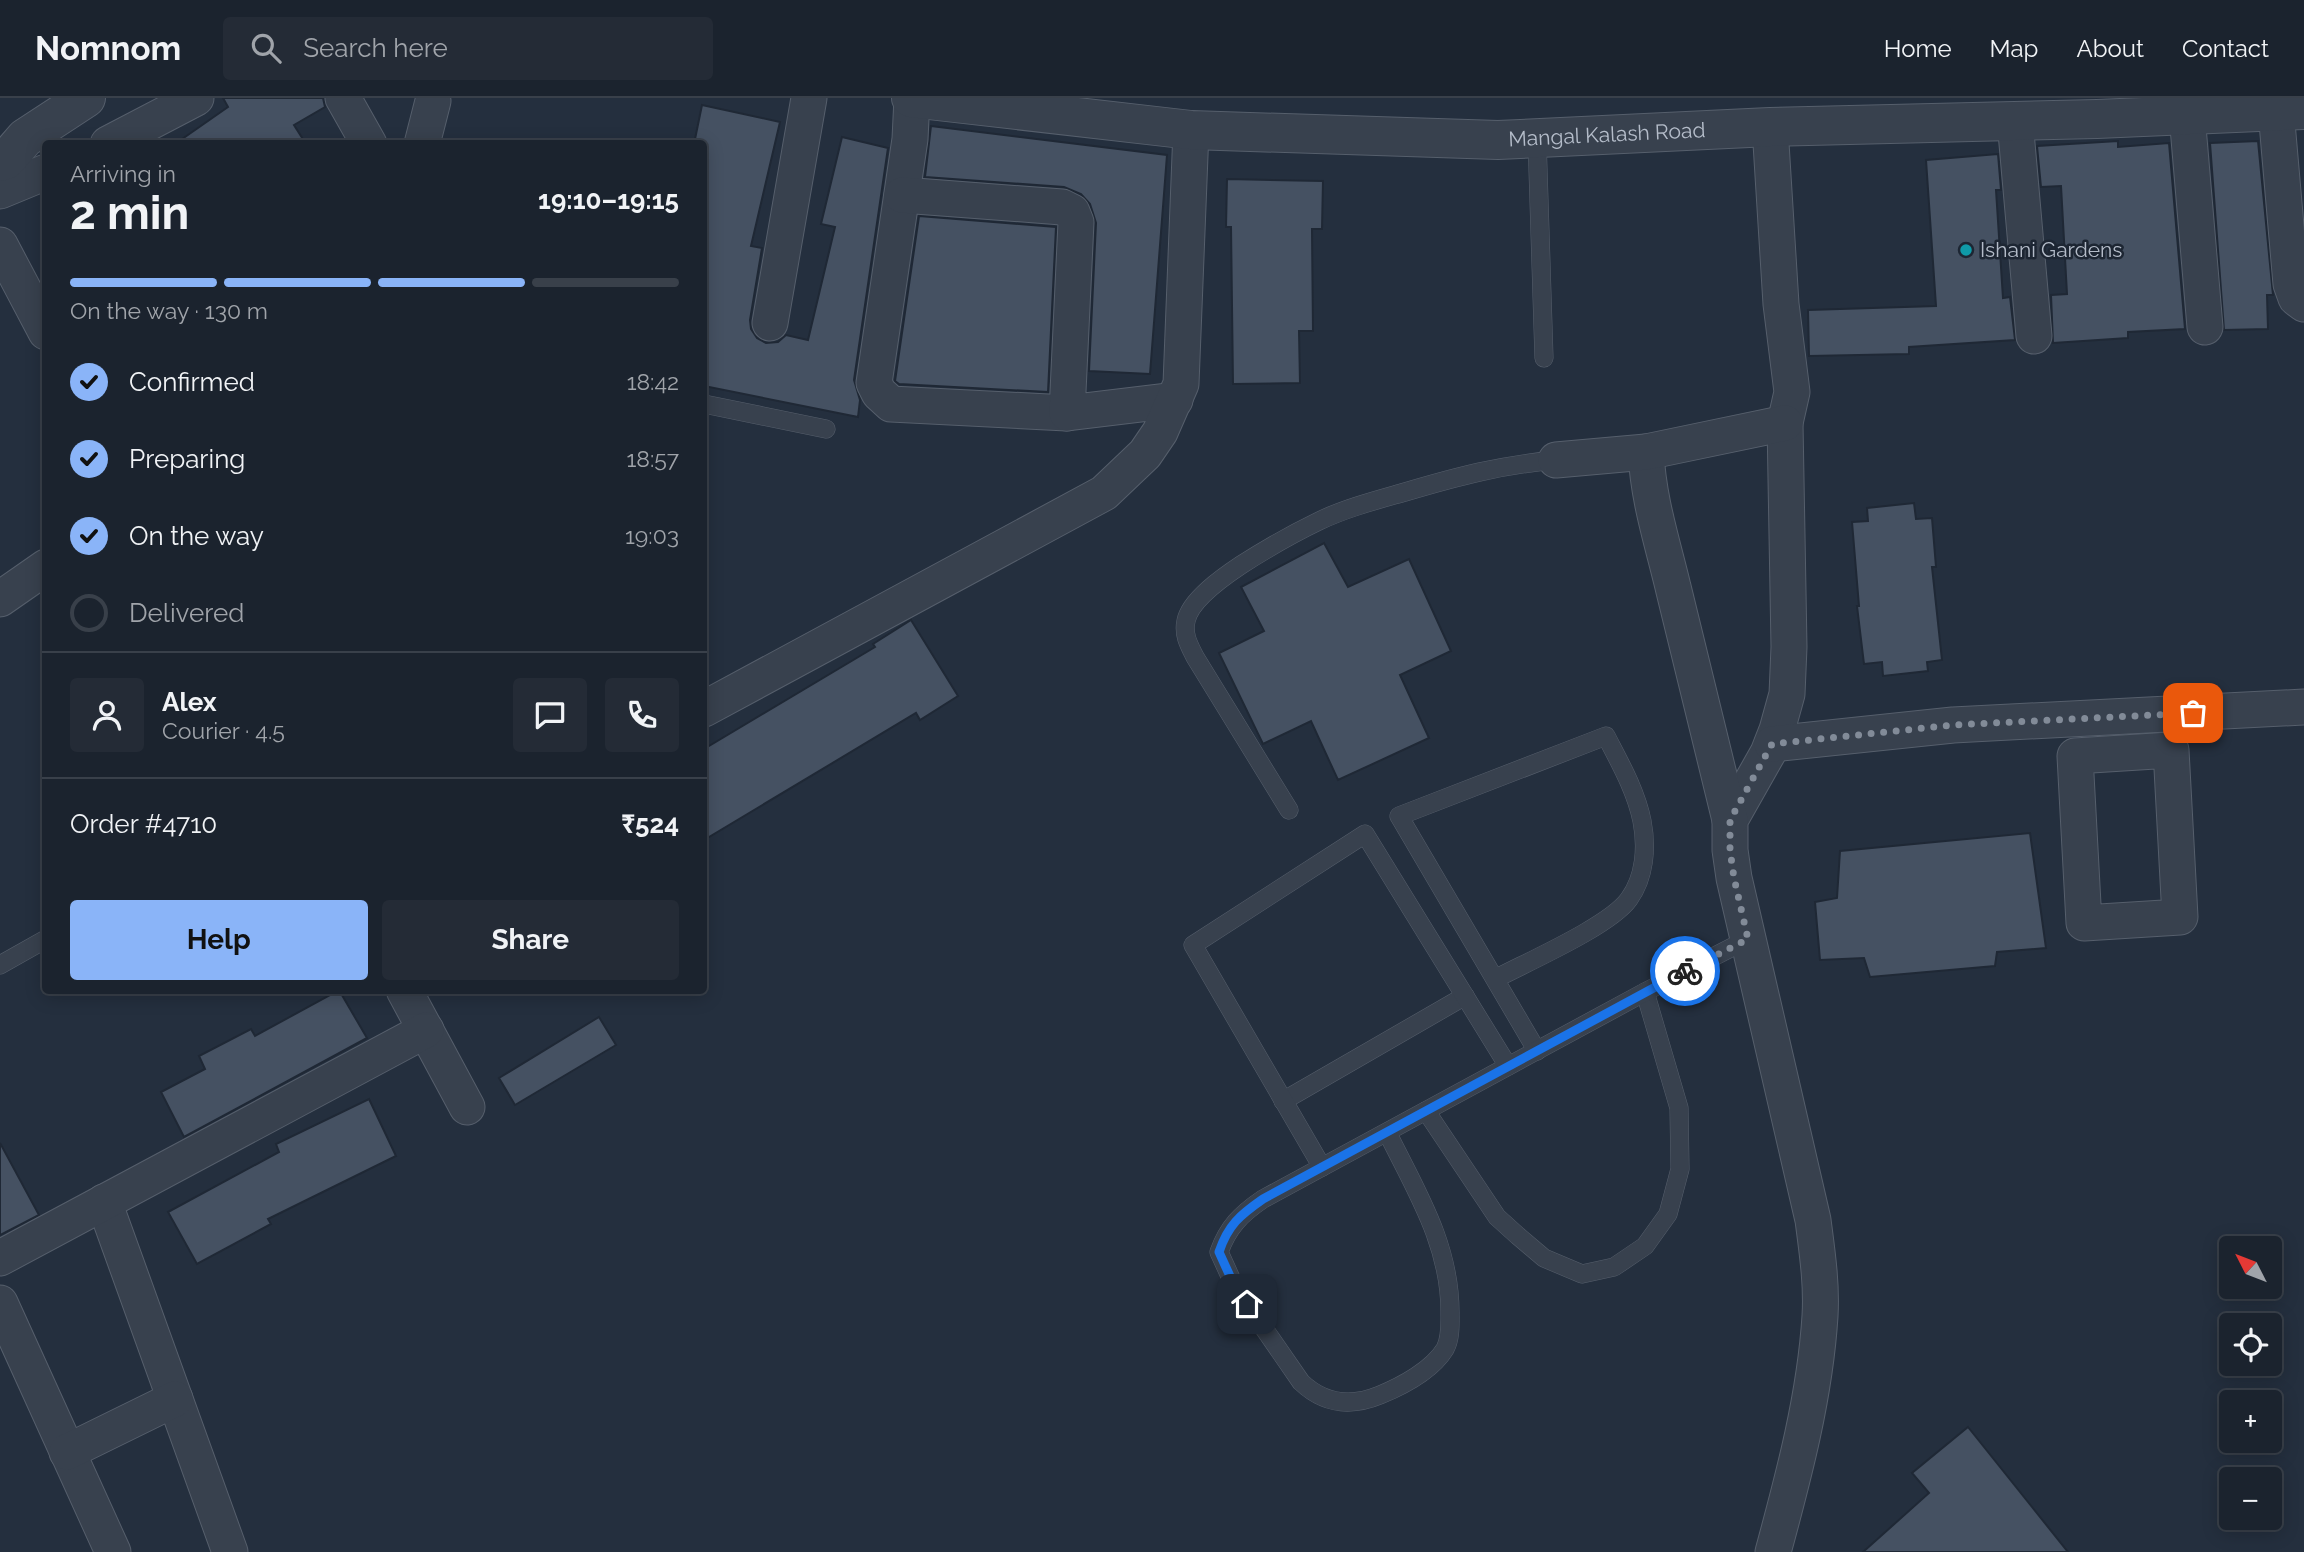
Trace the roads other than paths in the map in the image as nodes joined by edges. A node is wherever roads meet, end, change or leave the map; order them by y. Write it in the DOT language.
graph roads {
  1 [pos="86,98"];
  2 [pos="196,98"];
  3 [pos="343,98"];
  4 [pos="810,98"];
  5 [pos="912,98"];
  6 [pos="433,100"];
  7 [pos="2290,111"];
  8 [pos="2187,115"];
  9 [pos="2015,121"];
  10 [pos="1770,127"];
  11 [pos="1191,130"];
  12 [pos="1537,138"];
  13 [pos="116,140"];
  14 [pos="367,140"];
  15 [pos="415,140"];
  16 [pos="1,165"];
  17 [pos="42,171"];
  18 [pos="902,195"];
  19 [pos="0,244"];
  20 [pos="2304,304"];
  21 [pos="769,323"];
  22 [pos="42,324"];
  23 [pos="2205,327"];
  24 [pos="2034,336"];
  25 [pos="1544,358"];
  26 [pos="1175,400"];
  27 [pos="707,405"];
  28 [pos="1068,413"];
  29 [pos="1785,423"];
  30 [pos="826,429"];
  31 [pos="1646,452"];
  32 [pos="1556,460"];
  33 [pos="42,570"];
  34 [pos="0,599"];
  35 [pos="707,707"];
  36 [pos="2304,707"];
  37 [pos="2081,718"];
  38 [pos="1772,744"];
  39 [pos="2083,755"];
  40 [pos="1289,810"];
  41 [pos="1730,820"];
  42 [pos="1748,939"];
  43 [pos="42,941"];
  44 [pos="0,965"];
  45 [pos="1495,979"];
  46 [pos="1645,992"];
  47 [pos="406,994"];
  48 [pos="1465,996"];
  49 [pos="426,1030"];
  50 [pos="1537,1051"];
  51 [pos="1508,1066"];
  52 [pos="1283,1101"];
  53 [pos="467,1107"];
  54 [pos="1426,1111"];
  55 [pos="1387,1132"];
  56 [pos="1322,1167"];
  57 [pos="104,1202"];
  58 [pos="0,1258"];
  59 [pos="0,1303"];
  60 [pos="175,1399"];
  61 [pos="68,1452"];
  62 [pos="113,1552"];
  63 [pos="230,1552"];
  64 [pos="1773,1552"];
  1 -- 16 [label="street"];
  2 -- 13 [label="street"];
  3 -- 14 [label="street"];
  4 -- 21 [label="street"];
  5 -- 11 [label="street, Mangal Kalash Road"];
  5 -- 18 [label="street"];
  6 -- 15 [label="street"];
  7 -- 8 [label="street, Mangal Kalash Road"];
  7 -- 20 [label="street"];
  8 -- 9 [label="street, Mangal Kalash Road"];
  8 -- 23 [label="street"];
  9 -- 10 [label="street, Mangal Kalash Road"];
  9 -- 24 [label="street"];
  10 -- 12 [label="street, Mangal Kalash Road"];
  10 -- 29 [label="street"];
  11 -- 12 [label="street, Mangal Kalash Road"];
  11 -- 26 [label="street"];
  12 -- 25 [label="lane"];
  16 -- 17 [label="street"];
  18 -- 28 [label="street"];
  18 -- 28 [label="street"];
  19 -- 22 [label="street"];
  26 -- 28 [label="street"];
  26 -- 35 [label="street"];
  27 -- 30 [label="lane"];
  29 -- 31 [label="street"];
  29 -- 38 [label="street"];
  31 -- 32 [label="street"];
  31 -- 41 [label="street"];
  32 -- 40 [label="lane"];
  33 -- 34 [label="street"];
  36 -- 37 [label="street"];
  37 -- 38 [label="street"];
  37 -- 39 [label="street"];
  38 -- 41 [label="street"];
  39 -- 39 [label="street"];
  41 -- 42 [label="street"];
  42 -- 46 [label="lane"];
  42 -- 64 [label="street"];
  43 -- 44 [label="lane"];
  45 -- 45 [label="lane"];
  45 -- 50 [label="lane"];
  46 -- 50 [label="lane"];
  46 -- 54 [label="lane"];
  47 -- 49 [label="street"];
  48 -- 51 [label="lane"];
  48 -- 52 [label="lane"];
  48 -- 52 [label="lane"];
  49 -- 53 [label="street"];
  49 -- 57 [label="street"];
  50 -- 51 [label="lane"];
  51 -- 54 [label="lane"];
  52 -- 56 [label="lane"];
  54 -- 55 [label="lane"];
  55 -- 56 [label="lane"];
  55 -- 56 [label="lane"];
  57 -- 58 [label="street"];
  57 -- 60 [label="street"];
  59 -- 61 [label="street"];
  60 -- 61 [label="street"];
  60 -- 63 [label="street"];
  61 -- 62 [label="street"];
}
